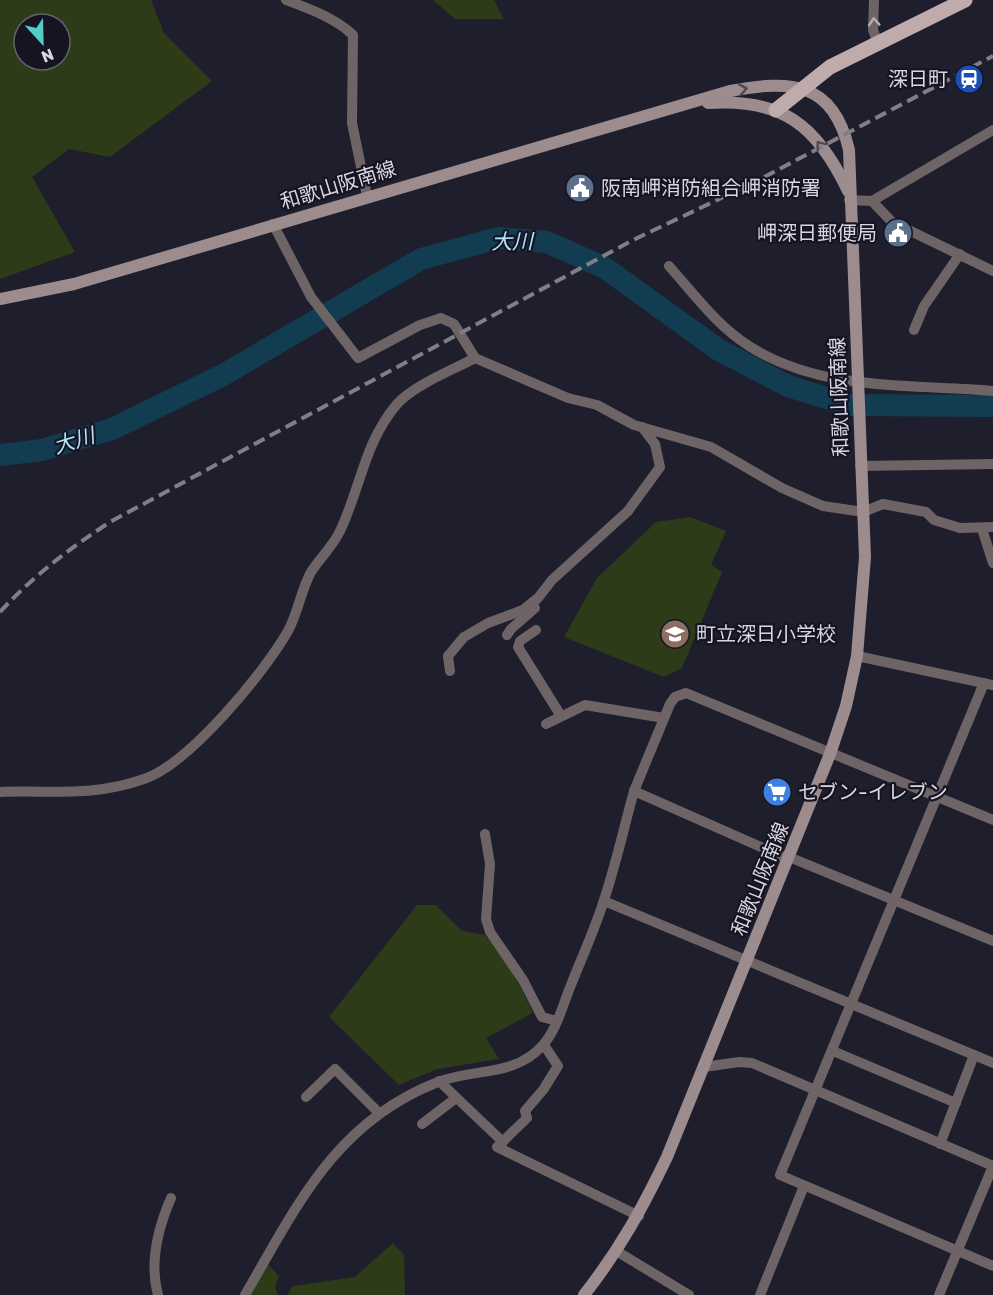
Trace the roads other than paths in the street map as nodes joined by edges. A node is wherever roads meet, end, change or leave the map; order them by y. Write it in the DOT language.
graph roads {
  1 [pos="286,0"];
  2 [pos="874,0"];
  3 [pos="965,0"];
  4 [pos="878,43"];
  5 [pos="804,88"];
  6 [pos="687,105"];
  7 [pos="776,110"];
  8 [pos="993,130"];
  9 [pos="367,196"];
  10 [pos="850,198"];
  11 [pos="872,201"];
  12 [pos="273,224"];
  13 [pos="960,254"];
  14 [pos="669,266"];
  15 [pos="993,271"];
  16 [pos="0,299"];
  17 [pos="914,330"];
  18 [pos="475,358"];
  19 [pos="857,386"];
  20 [pos="993,391"];
  21 [pos="642,427"];
  22 [pos="993,464"];
  23 [pos="860,466"];
  24 [pos="863,512"];
  25 [pos="988,528"];
  26 [pos="993,563"];
  27 [pos="548,585"];
  28 [pos="536,630"];
  29 [pos="507,635"];
  30 [pos="857,657"];
  31 [pos="450,671"];
  32 [pos="989,684"];
  33 [pos="561,716"];
  34 [pos="664,718"];
  35 [pos="546,724"];
  36 [pos="830,754"];
  37 [pos="634,791"];
  38 [pos="0,792"];
  39 [pos="938,797"];
  40 [pos="993,820"];
  41 [pos="485,834"];
  42 [pos="789,858"];
  43 [pos="604,901"];
  44 [pos="895,901"];
  45 [pos="993,941"];
  46 [pos="748,961"];
  47 [pos="853,1004"];
  48 [pos="556,1021"];
  49 [pos="544,1045"];
  50 [pos="833,1051"];
  51 [pos="974,1055"];
  52 [pos="993,1063"];
  53 [pos="704,1067"];
  54 [pos="439,1082"];
  55 [pos="816,1091"];
  56 [pos="306,1097"];
  57 [pos="456,1098"];
  58 [pos="956,1103"];
  59 [pos="378,1112"];
  60 [pos="422,1124"];
  61 [pos="503,1142"];
  62 [pos="940,1144"];
  63 [pos="993,1166"];
  64 [pos="804,1186"];
  65 [pos="171,1198"];
  66 [pos="639,1216"];
  67 [pos="958,1251"];
  68 [pos="618,1252"];
  69 [pos="993,1266"];
  70 [pos="158,1295"];
  71 [pos="245,1295"];
  72 [pos="584,1295"];
  73 [pos="689,1295"];
  74 [pos="760,1295"];
  75 [pos="939,1295"];
  1 -- 9 [label="street"];
  4 -- 2 [label="street, one-way"];
  3 -- 4 [label="main road"];
  4 -- 5 [label="main road"];
  6 -- 5 [label="main road, 和歌山阪南線, one-way"];
  5 -- 7 [label="main road"];
  5 -- 10 [label="main road, 和歌山阪南線"];
  6 -- 7 [label="main road, 和歌山阪南線"];
  6 -- 9 [label="main road, 和歌山阪南線"];
  10 -- 7 [label="main road, 和歌山阪南線, one-way"];
  8 -- 11 [label="street"];
  9 -- 12 [label="main road, 和歌山阪南線"];
  10 -- 11 [label="street"];
  10 -- 19 [label="main road, 和歌山阪南線"];
  11 -- 13 [label="street"];
  12 -- 16 [label="main road, 和歌山阪南線"];
  12 -- 18 [label="street"];
  13 -- 15 [label="street"];
  13 -- 17 [label="street"];
  14 -- 19 [label="street"];
  18 -- 21 [label="street"];
  18 -- 38 [label="street"];
  19 -- 20 [label="street"];
  19 -- 23 [label="main road, 和歌山阪南線"];
  21 -- 24 [label="street"];
  21 -- 27 [label="street"];
  22 -- 23 [label="street"];
  23 -- 24 [label="main road, 和歌山阪南線"];
  24 -- 25 [label="street"];
  24 -- 30 [label="main road, 和歌山阪南線"];
  25 -- 26 [label="street"];
  27 -- 29 [label="street"];
  27 -- 31 [label="street"];
  28 -- 33 [label="street"];
  30 -- 32 [label="street"];
  30 -- 36 [label="main road, 和歌山阪南線"];
  32 -- 39 [label="street"];
  33 -- 34 [label="street"];
  33 -- 35 [label="street"];
  34 -- 36 [label="street"];
  34 -- 37 [label="street"];
  36 -- 39 [label="street"];
  36 -- 42 [label="main road, 和歌山阪南線"];
  37 -- 42 [label="street"];
  37 -- 43 [label="street"];
  39 -- 40 [label="street"];
  39 -- 44 [label="street"];
  41 -- 48 [label="street"];
  42 -- 44 [label="street"];
  42 -- 46 [label="main road, 和歌山阪南線"];
  43 -- 46 [label="street"];
  43 -- 48 [label="street"];
  44 -- 45 [label="street"];
  44 -- 47 [label="street"];
  46 -- 47 [label="street"];
  46 -- 53 [label="main road, 和歌山阪南線"];
  47 -- 50 [label="street"];
  47 -- 51 [label="street"];
  48 -- 49 [label="street"];
  49 -- 54 [label="street"];
  49 -- 61 [label="street"];
  50 -- 55 [label="street"];
  50 -- 58 [label="street"];
  51 -- 52 [label="street"];
  51 -- 58 [label="street"];
  53 -- 55 [label="street"];
  53 -- 66 [label="main road, 和歌山阪南線"];
  54 -- 57 [label="street"];
  54 -- 59 [label="street"];
  55 -- 62 [label="street"];
  55 -- 64 [label="street"];
  56 -- 59 [label="street"];
  57 -- 60 [label="street"];
  57 -- 61 [label="street"];
  58 -- 62 [label="street"];
  59 -- 71 [label="street"];
  61 -- 66 [label="street"];
  62 -- 63 [label="street"];
  63 -- 67 [label="street"];
  64 -- 67 [label="street"];
  64 -- 74 [label="street"];
  65 -- 70 [label="street"];
  66 -- 68 [label="main road, 和歌山阪南線"];
  67 -- 69 [label="street"];
  67 -- 75 [label="street"];
  68 -- 72 [label="main road, 和歌山阪南線"];
  68 -- 73 [label="street"];
}
